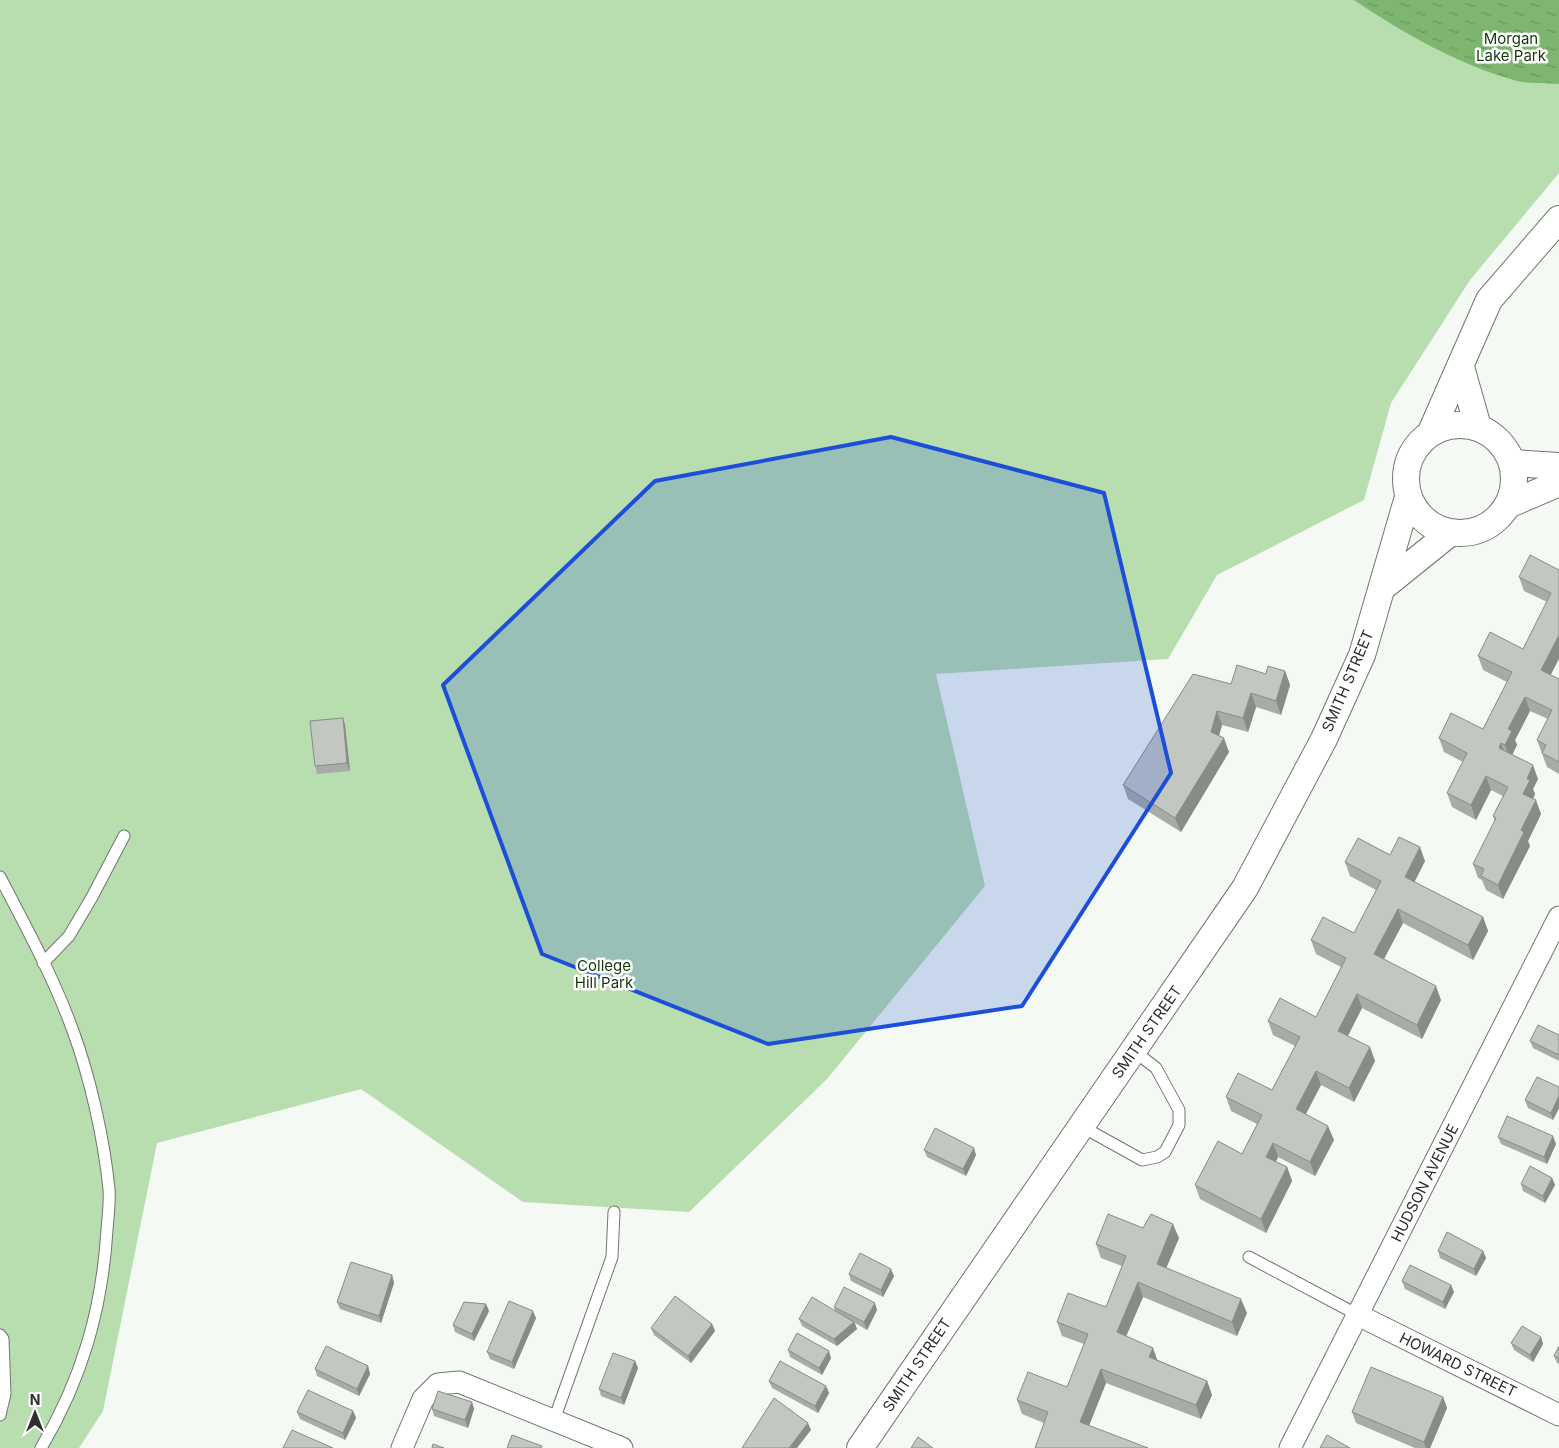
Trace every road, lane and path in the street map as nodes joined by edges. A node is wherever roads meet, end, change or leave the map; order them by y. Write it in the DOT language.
graph roads {
  1 [pos="1559,219"];
  2 [pos="1461,367"];
  3 [pos="1478,427"];
  4 [pos="1431,432"];
  5 [pos="1513,463"];
  6 [pos="1559,466"];
  7 [pos="1559,483"];
  8 [pos="1408,497"];
  9 [pos="1508,505"];
  10 [pos="1450,532"];
  11 [pos="1383,587"];
  12 [pos="124,836"];
  13 [pos="0,877"];
  14 [pos="1559,918"];
  15 [pos="43,963"];
  16 [pos="1134,1051"];
  17 [pos="1081,1126"];
  18 [pos="614,1212"];
  19 [pos="1248,1257"];
  20 [pos="1358,1315"];
  21 [pos="0,1334"];
  22 [pos="1559,1415"];
  23 [pos="0,1416"];
  24 [pos="554,1420"];
  25 [pos="41,1448"];
  26 [pos="402,1448"];
  27 [pos="622,1448"];
  28 [pos="860,1448"];
  29 [pos="1290,1448"];
  1 -- 2 [label="street"];
  2 -- 3 [label="street"];
  2 -- 4 [label="street"];
  3 -- 4 [label="street"];
  3 -- 5 [label="street"];
  4 -- 8 [label="street"];
  5 -- 6 [label="street"];
  5 -- 9 [label="street"];
  7 -- 9 [label="street"];
  8 -- 10 [label="street"];
  8 -- 11 [label="street, SMITH STREET"];
  9 -- 10 [label="street"];
  10 -- 11 [label="street"];
  11 -- 16 [label="street, SMITH STREET"];
  12 -- 15 [label="lane"];
  13 -- 15 [label="lane"];
  14 -- 20 [label="street, HUDSON AVENUE"];
  15 -- 25 [label="lane"];
  16 -- 17 [label="street, SMITH STREET"];
  16 -- 17 [label="lane"];
  17 -- 28 [label="street, SMITH STREET"];
  18 -- 24 [label="lane"];
  19 -- 20 [label="lane"];
  20 -- 22 [label="street, HOWARD STREET"];
  20 -- 29 [label="street, HUDSON AVENUE"];
  21 -- 23 [label="lane"];
  24 -- 26 [label="street"];
  24 -- 27 [label="street"];
}
